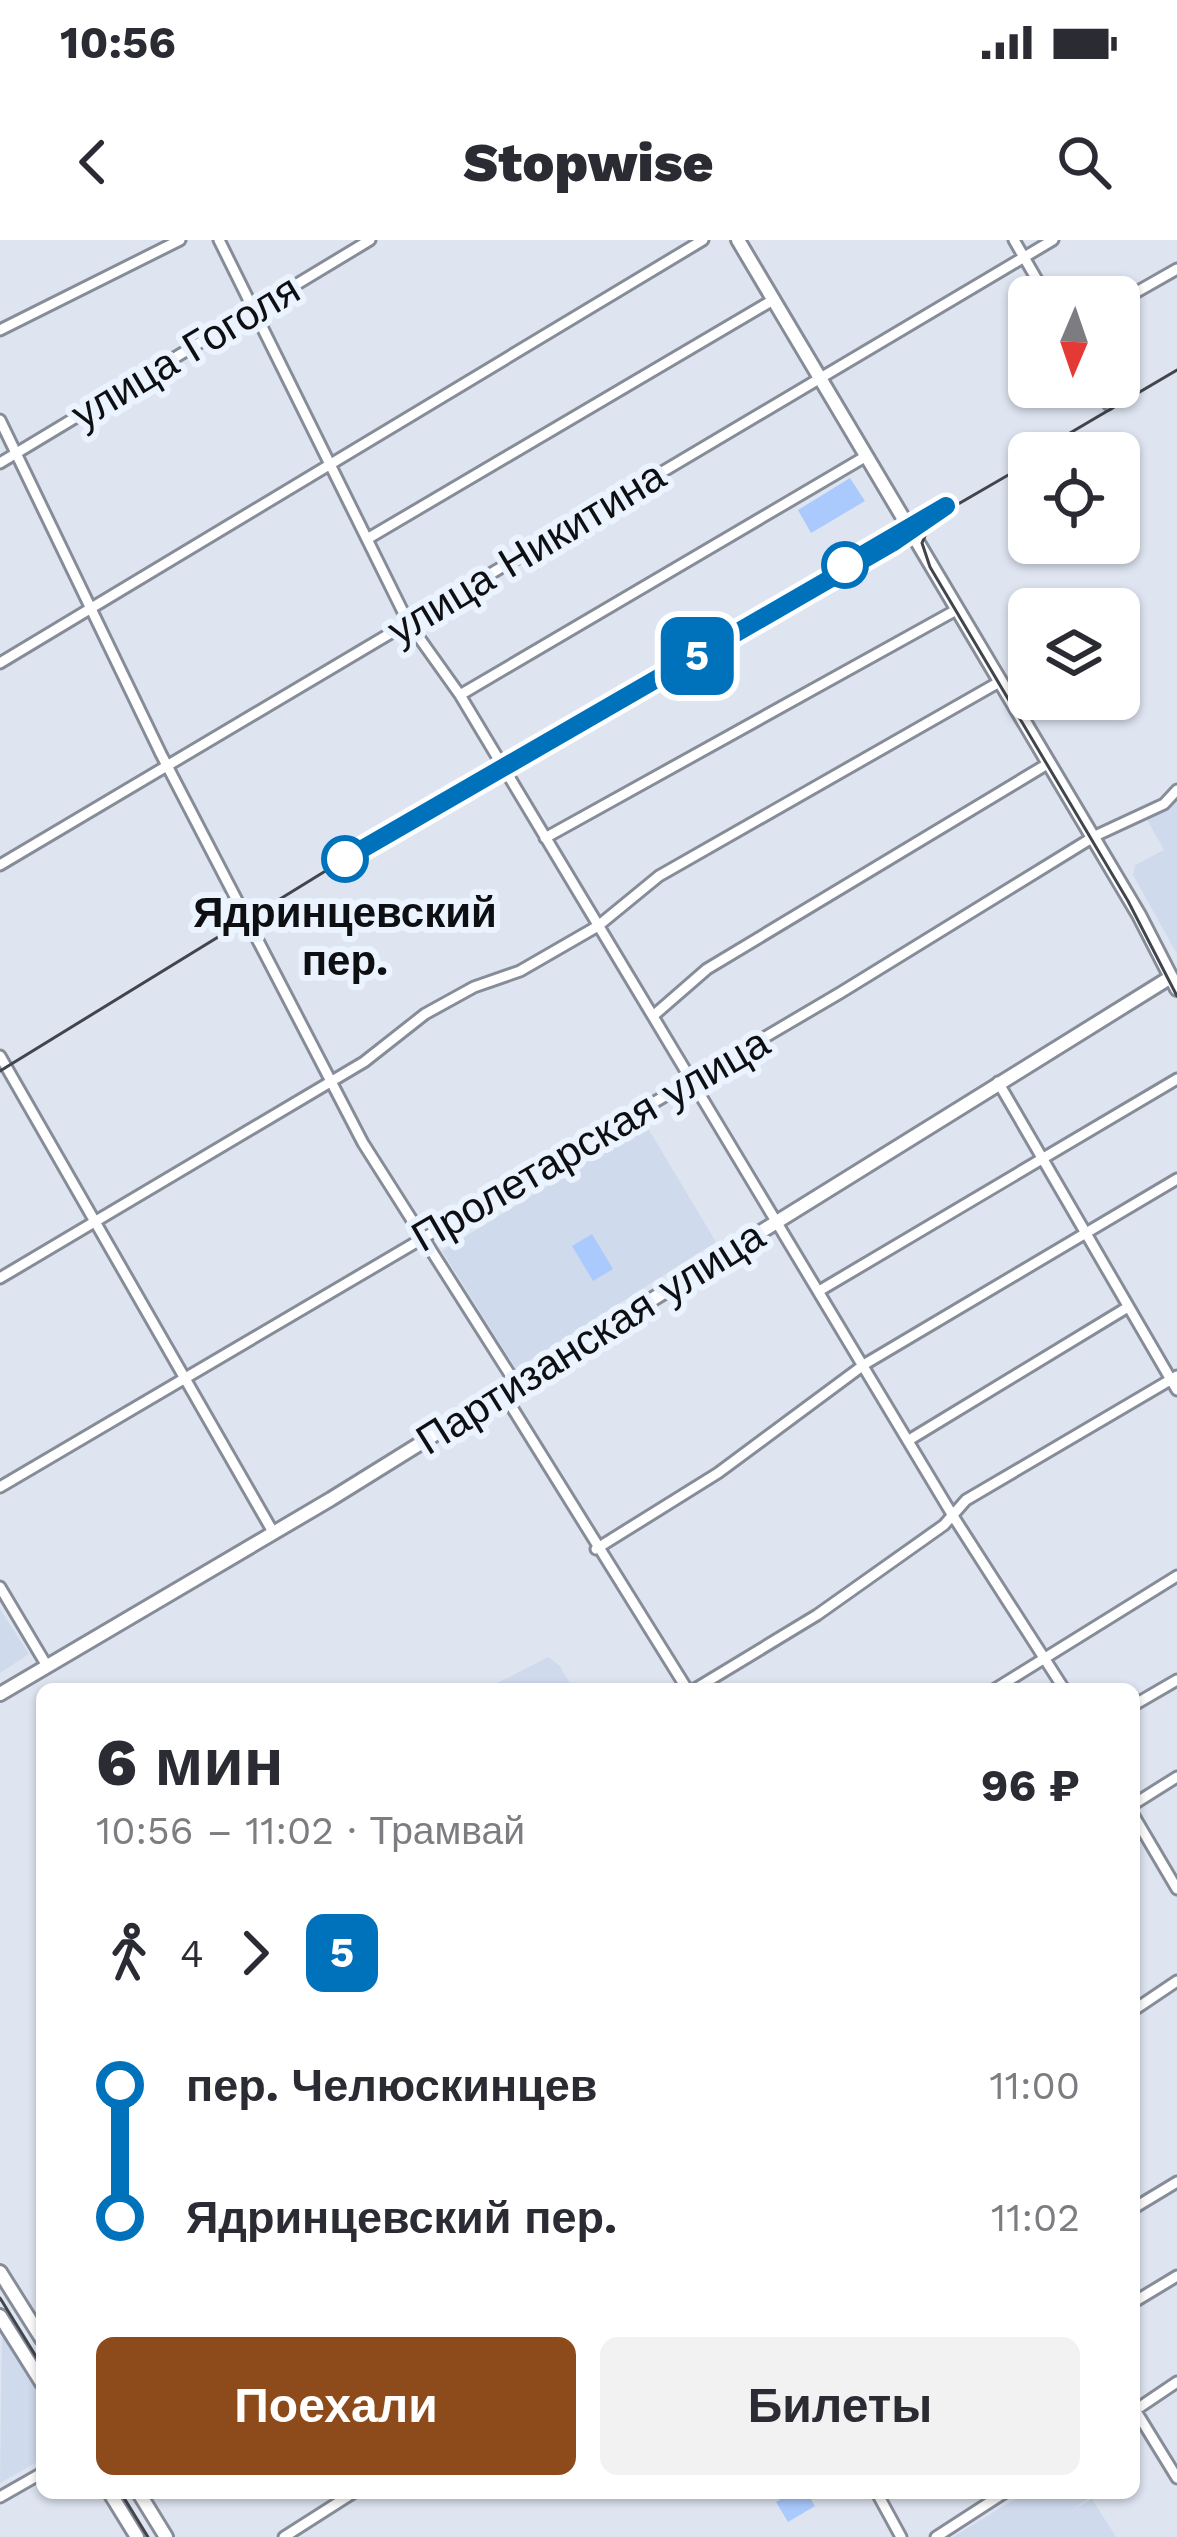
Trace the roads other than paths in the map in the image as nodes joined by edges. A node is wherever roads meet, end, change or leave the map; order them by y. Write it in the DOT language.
graph roads {
  1 [pos="181,240"];
  2 [pos="219,240"];
  3 [pos="370,240"];
  4 [pos="703,240"];
  5 [pos="738,240"];
  6 [pos="1014,240"];
  7 [pos="1053,240"];
  8 [pos="1024,257"];
  9 [pos="1177,268"];
  10 [pos="1035,276"];
  11 [pos="1140,290"];
  12 [pos="773,300"];
  13 [pos="254,308"];
  14 [pos="0,330"];
  15 [pos="817,378"];
  16 [pos="0,420"];
  17 [pos="16,453"];
  18 [pos="863,458"];
  19 [pos="0,463"];
  20 [pos="328,463"];
  21 [pos="367,539"];
  22 [pos="87,606"];
  23 [pos="958,609"];
  24 [pos="408,622"];
  25 [pos="0,663"];
  26 [pos="1001,681"];
  27 [pos="460,695"];
  28 [pos="1049,763"];
  29 [pos="167,766"];
  30 [pos="1177,790"];
  31 [pos="1093,837"];
  32 [pos="545,838"];
  33 [pos="0,865"];
  34 [pos="598,926"];
  35 [pos="1175,980"];
  36 [pos="653,1016"];
  37 [pos="0,1057"];
  38 [pos="690,1079"];
  39 [pos="1177,1079"];
  40 [pos="331,1082"];
  41 [pos="998,1082"];
  42 [pos="1041,1158"];
  43 [pos="1177,1179"];
  44 [pos="775,1220"];
  45 [pos="95,1223"];
  46 [pos="1086,1235"];
  47 [pos="424,1237"];
  48 [pos="0,1278"];
  49 [pos="819,1291"];
  50 [pos="1127,1307"];
  51 [pos="865,1364"];
  52 [pos="185,1378"];
  53 [pos="1175,1382"];
  54 [pos="516,1384"];
  55 [pos="503,1393"];
  56 [pos="908,1440"];
  57 [pos="0,1487"];
  58 [pos="953,1516"];
  59 [pos="273,1532"];
  60 [pos="596,1549"];
  61 [pos="1177,1576"];
  62 [pos="0,1587"];
  63 [pos="1043,1655"];
  64 [pos="47,1666"];
  65 [pos="1177,1680"];
  66 [pos="687,1683"];
  67 [pos="701,1683"];
  68 [pos="1003,1683"];
  69 [pos="1060,1683"];
  70 [pos="0,1694"];
  71 [pos="1140,1702"];
  72 [pos="1177,1777"];
  73 [pos="1140,1800"];
  74 [pos="1140,1826"];
  75 [pos="1177,1889"];
  76 [pos="1177,1982"];
  77 [pos="1140,2006"];
  78 [pos="1177,2182"];
  79 [pos="1140,2204"];
  80 [pos="0,2272"];
  81 [pos="1177,2276"];
  82 [pos="1140,2298"];
  83 [pos="0,2316"];
  84 [pos="36,2329"];
  85 [pos="36,2374"];
  86 [pos="1177,2382"];
  87 [pos="1140,2406"];
  88 [pos="1140,2419"];
  89 [pos="36,2476"];
  90 [pos="1177,2478"];
  91 [pos="0,2497"];
  92 [pos="114,2499"];
  93 [pos="143,2499"];
  94 [pos="344,2499"];
  95 [pos="880,2499"];
  96 [pos="995,2499"];
  97 [pos="137,2537"];
  98 [pos="166,2537"];
  99 [pos="284,2537"];
  100 [pos="902,2537"];
  101 [pos="936,2537"];
  1 -- 14 [label="street"];
  2 -- 13 [label="street"];
  3 -- 13 [label="street, улица Гоголя"];
  4 -- 20 [label="street"];
  5 -- 12 [label="main road"];
  6 -- 8 [label="street"];
  7 -- 8 [label="street, улица Никитина"];
  8 -- 10 [label="street"];
  8 -- 15 [label="street, улица Никитина"];
  9 -- 11 [label="street"];
  12 -- 15 [label="main road"];
  12 -- 21 [label="street"];
  13 -- 17 [label="street, улица Гоголя"];
  13 -- 20 [label="street"];
  15 -- 18 [label="main road"];
  15 -- 24 [label="street, улица Никитина"];
  16 -- 17 [label="street"];
  17 -- 19 [label="street, улица Гоголя"];
  17 -- 22 [label="street"];
  18 -- 23 [label="main road"];
  18 -- 27 [label="street"];
  20 -- 21 [label="street"];
  20 -- 22 [label="street"];
  21 -- 24 [label="street"];
  22 -- 25 [label="street"];
  22 -- 29 [label="street"];
  23 -- 26 [label="main road"];
  23 -- 32 [label="street"];
  24 -- 27 [label="street"];
  24 -- 29 [label="street, улица Никитина"];
  26 -- 28 [label="main road"];
  26 -- 34 [label="street"];
  27 -- 32 [label="street"];
  28 -- 31 [label="main road"];
  28 -- 36 [label="street"];
  29 -- 33 [label="street, улица Никитина"];
  29 -- 40 [label="street"];
  30 -- 31 [label="street, Пролетарская улица"];
  31 -- 35 [label="main road"];
  31 -- 38 [label="street, Пролетарская улица"];
  32 -- 34 [label="street"];
  34 -- 36 [label="street"];
  34 -- 40 [label="street"];
  35 -- 41 [label="main road, Партизанская улица"];
  36 -- 38 [label="street"];
  37 -- 45 [label="street"];
  38 -- 44 [label="street"];
  38 -- 47 [label="street, Пролетарская улица"];
  39 -- 42 [label="street"];
  40 -- 45 [label="street"];
  40 -- 47 [label="street"];
  41 -- 42 [label="street"];
  41 -- 44 [label="main road, Партизанская улица"];
  42 -- 46 [label="street"];
  42 -- 49 [label="street"];
  43 -- 46 [label="street"];
  44 -- 49 [label="street"];
  44 -- 54 [label="main road, Партизанская улица"];
  45 -- 48 [label="street"];
  45 -- 52 [label="street"];
  46 -- 50 [label="street"];
  46 -- 51 [label="street"];
  47 -- 52 [label="street, Пролетарская улица"];
  47 -- 54 [label="street"];
  49 -- 51 [label="street"];
  50 -- 53 [label="street"];
  50 -- 56 [label="street"];
  51 -- 56 [label="street"];
  51 -- 60 [label="street"];
  52 -- 57 [label="street, Пролетарская улица"];
  52 -- 59 [label="street"];
  53 -- 58 [label="street"];
  54 -- 55 [label="main road, Партизанская улица"];
  55 -- 59 [label="main road, Партизанская улица"];
  55 -- 60 [label="street"];
  56 -- 58 [label="street"];
  58 -- 63 [label="street"];
  58 -- 67 [label="street"];
  59 -- 64 [label="main road, Партизанская улица"];
  60 -- 66 [label="street"];
  61 -- 63 [label="street"];
  62 -- 64 [label="street"];
  63 -- 68 [label="street"];
  63 -- 69 [label="street"];
  64 -- 70 [label="main road, Партизанская улица"];
  65 -- 71 [label="street"];
  72 -- 73 [label="street"];
  74 -- 75 [label="street"];
  76 -- 77 [label="street"];
  78 -- 79 [label="street"];
  80 -- 84 [label="main road"];
  81 -- 82 [label="street"];
  83 -- 85 [label="main road"];
  86 -- 87 [label="street"];
  88 -- 90 [label="street"];
  89 -- 91 [label="street"];
  92 -- 97 [label="main road"];
  93 -- 98 [label="main road"];
  94 -- 99 [label="street"];
  95 -- 100 [label="street"];
  96 -- 101 [label="street"];
}
